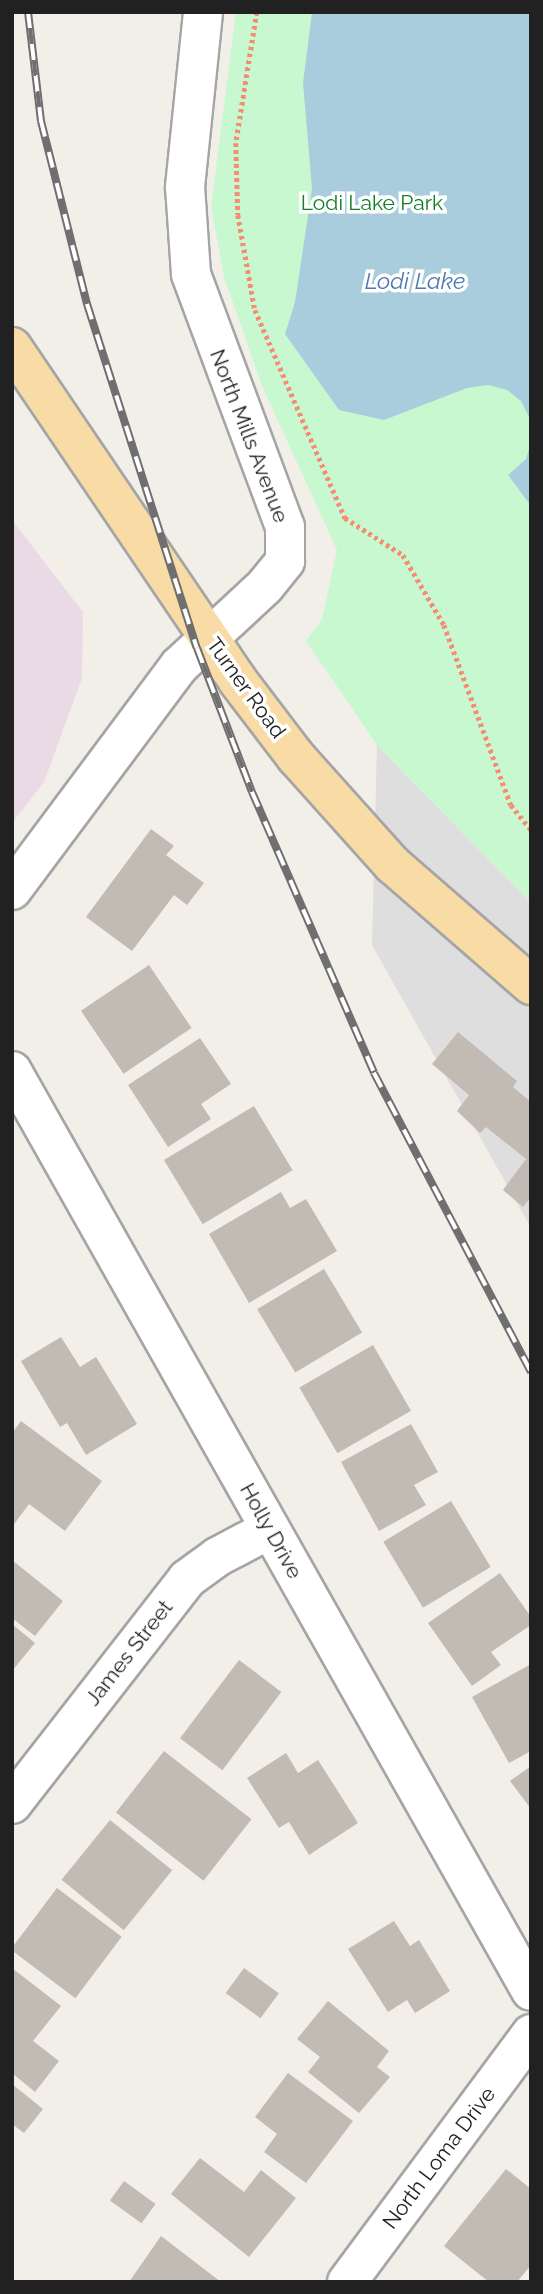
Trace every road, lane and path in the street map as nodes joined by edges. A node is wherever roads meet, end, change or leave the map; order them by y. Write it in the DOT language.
graph roads {
  1 [pos="203,12"];
  2 [pos="257,12"];
  3 [pos="12,347"];
  4 [pos="208,637"];
  5 [pos="531,830"];
  6 [pos="12,890"];
  7 [pos="531,985"];
  8 [pos="12,1071"];
  9 [pos="270,1530"];
  10 [pos="12,1804"];
  11 [pos="531,1991"];
  12 [pos="531,2034"];
  13 [pos="347,2282"];
  1 -- 4 [label="street, North Mills Avenue"];
  2 -- 5 [label="path"];
  3 -- 4 [label="main road, Turner Road"];
  4 -- 6 [label="street, North Mills Avenue"];
  4 -- 7 [label="main road, Turner Road"];
  8 -- 9 [label="street, Holly Drive"];
  9 -- 10 [label="street, James Street"];
  9 -- 11 [label="street, Holly Drive"];
  12 -- 13 [label="street, North Loma Drive"];
}
